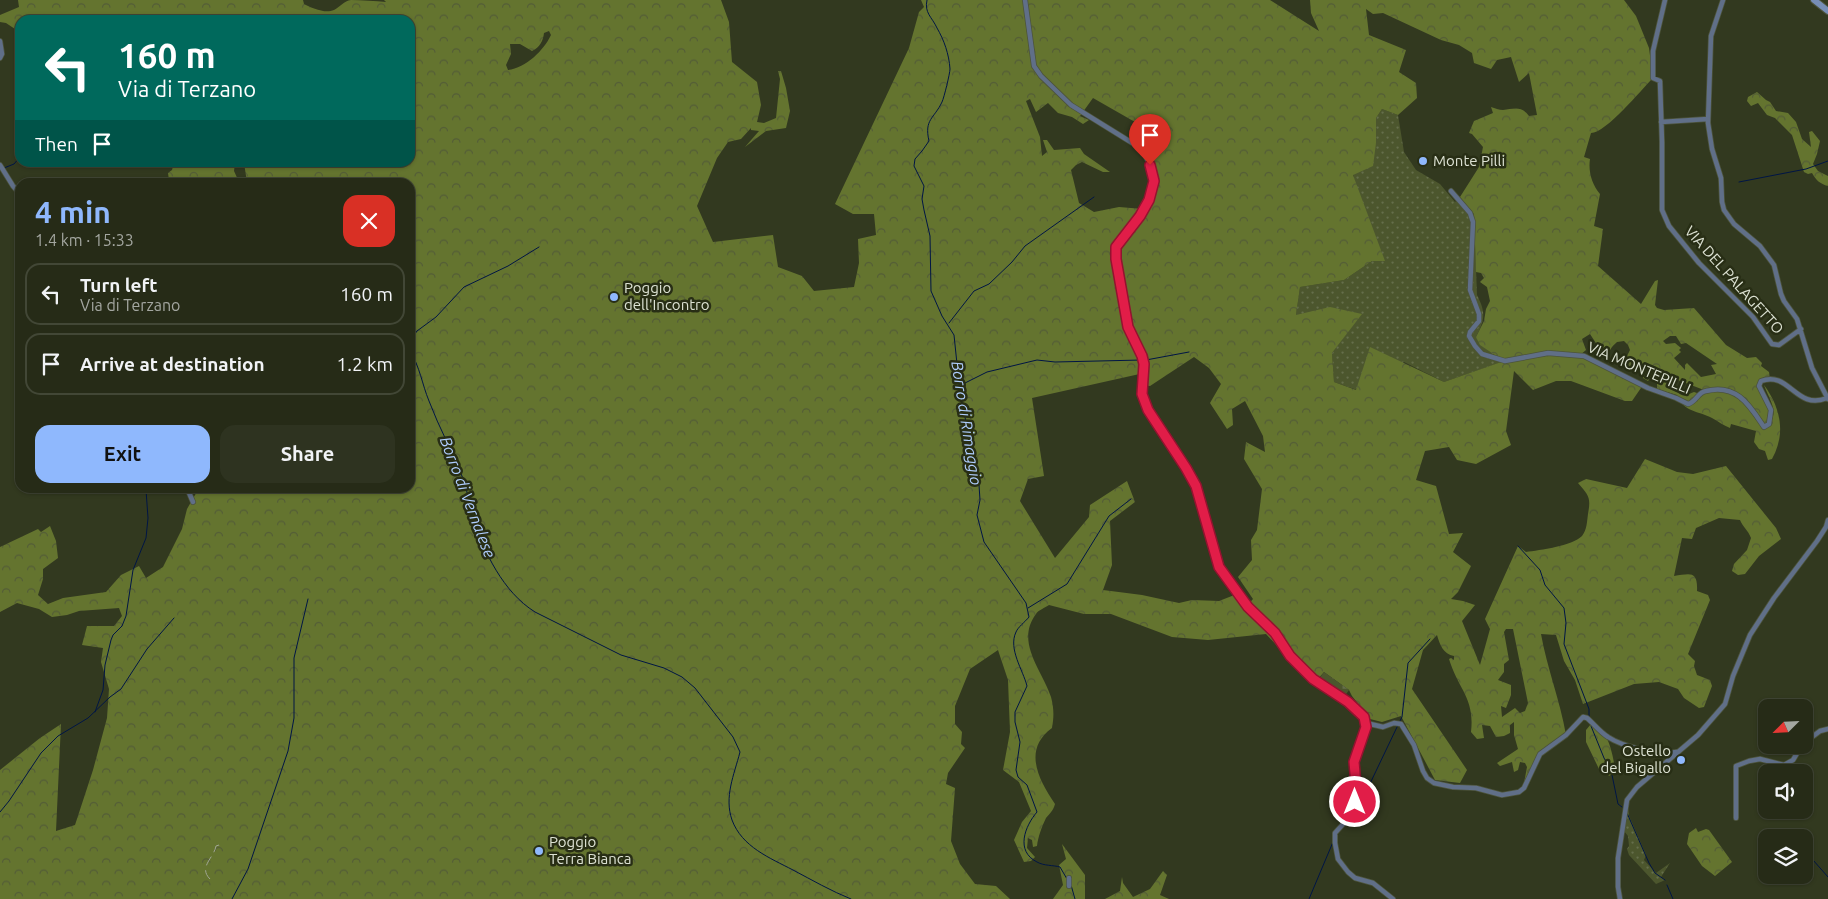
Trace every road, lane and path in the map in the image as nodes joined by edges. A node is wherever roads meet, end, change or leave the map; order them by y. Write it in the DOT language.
graph roads {
  1 [pos="1024,0"];
  2 [pos="1665,0"];
  3 [pos="1723,0"];
  4 [pos="1814,0"];
  5 [pos="1828,11"];
  6 [pos="0,41"];
  7 [pos="0,58"];
  8 [pos="1708,119"];
  9 [pos="1661,122"];
  10 [pos="2,168"];
  11 [pos="15,187"];
  12 [pos="1451,191"];
  13 [pos="1801,329"];
  14 [pos="1828,399"];
  15 [pos="189,493"];
  16 [pos="193,502"];
  17 [pos="1828,520"];
  18 [pos="1366,723"];
  19 [pos="1828,729"];
  20 [pos="1813,736"];
  21 [pos="1679,752"];
  22 [pos="1797,754"];
  23 [pos="1736,818"];
  24 [pos="1069,878"];
  25 [pos="1069,886"];
  26 [pos="1393,899"];
  27 [pos="1620,899"];
  1 -- 18 [label="street"];
  2 -- 9 [label="street, VIA DEL PALAGETTO"];
  3 -- 8 [label="street"];
  4 -- 5 [label="main road"];
  6 -- 7 [label="street"];
  8 -- 9 [label="street"];
  8 -- 13 [label="street"];
  9 -- 13 [label="street, VIA DEL PALAGETTO"];
  10 -- 11 [label="street"];
  12 -- 14 [label="street, VIA MONTEPILLI"];
  13 -- 14 [label="street"];
  15 -- 16 [label="street"];
  17 -- 21 [label="street"];
  18 -- 21 [label="street"];
  18 -- 26 [label="street"];
  19 -- 20 [label="street"];
  21 -- 27 [label="street"];
  22 -- 23 [label="street"];
  24 -- 25 [label="street"];
}
